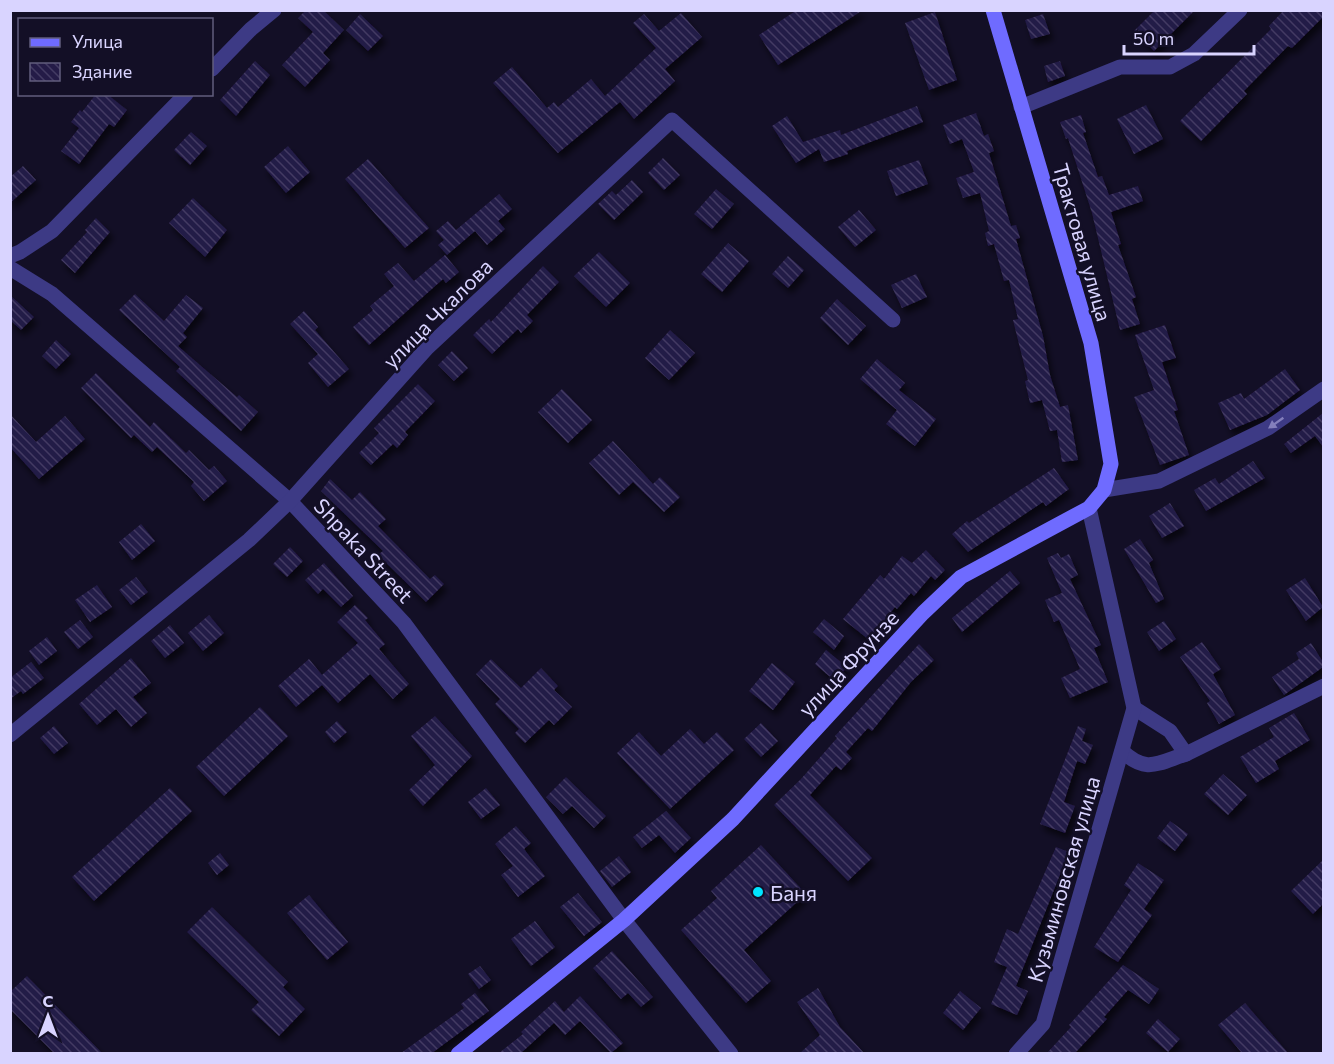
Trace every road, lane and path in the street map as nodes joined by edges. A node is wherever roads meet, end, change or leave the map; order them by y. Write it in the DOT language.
graph roads {
  1 [pos="274,10"];
  2 [pos="993,10"];
  3 [pos="1240,10"];
  4 [pos="213,68"];
  5 [pos="184,96"];
  6 [pos="1021,106"];
  7 [pos="10,256"];
  8 [pos="10,268"];
  9 [pos="893,320"];
  10 [pos="1323,389"];
  11 [pos="1104,490"];
  12 [pos="290,501"];
  13 [pos="1089,508"];
  14 [pos="1323,686"];
  15 [pos="1134,708"];
  16 [pos="10,735"];
  17 [pos="1122,751"];
  18 [pos="1186,754"];
  19 [pos="624,920"];
  20 [pos="458,1053"];
  21 [pos="731,1053"];
  22 [pos="1016,1053"];
  1 -- 4 [label="street"];
  2 -- 6 [label="street, Трактовая улица"];
  3 -- 6 [label="street"];
  5 -- 7 [label="street"];
  6 -- 11 [label="street, Трактовая улица"];
  8 -- 12 [label="street, Shpaka Street"];
  9 -- 12 [label="street, улица Чкалова"];
  10 -- 11 [label="street, one-way"];
  11 -- 13 [label="street, улица Фрунзе"];
  12 -- 16 [label="street, улица Чкалова"];
  12 -- 19 [label="street, Shpaka Street"];
  13 -- 15 [label="street, Кузьминовская улица"];
  13 -- 19 [label="street, улица Фрунзе"];
  14 -- 18 [label="street"];
  15 -- 17 [label="street, Кузьминовская улица"];
  15 -- 18 [label="street"];
  17 -- 18 [label="street"];
  17 -- 22 [label="street, Кузьминовская улица"];
  19 -- 20 [label="street, улица Фрунзе"];
  19 -- 21 [label="street, Shpaka Street"];
}
